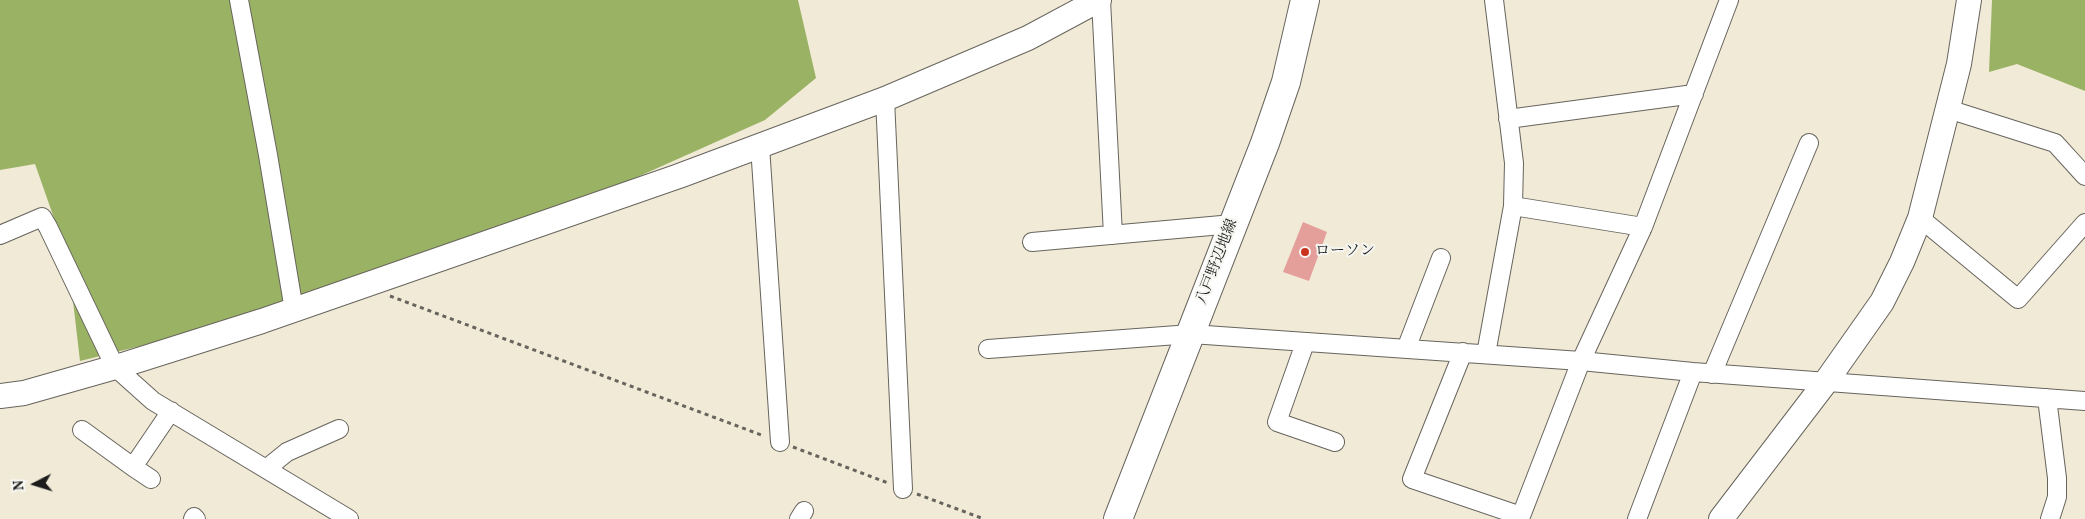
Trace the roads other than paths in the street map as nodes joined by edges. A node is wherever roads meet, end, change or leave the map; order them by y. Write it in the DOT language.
graph roads {
  1 [pos="239,0"];
  2 [pos="1100,0"];
  3 [pos="1305,0"];
  4 [pos="1494,0"];
  5 [pos="1730,0"];
  6 [pos="1969,0"];
  7 [pos="1694,94"];
  8 [pos="885,99"];
  9 [pos="1948,109"];
  10 [pos="1508,119"];
  11 [pos="1810,143"];
  12 [pos="760,146"];
  13 [pos="2085,176"];
  14 [pos="1513,206"];
  15 [pos="1920,218"];
  16 [pos="2085,223"];
  17 [pos="1233,224"];
  18 [pos="1642,227"];
  19 [pos="0,235"];
  20 [pos="1113,235"];
  21 [pos="1032,242"];
  22 [pos="1441,258"];
  23 [pos="294,310"];
  24 [pos="1191,334"];
  25 [pos="1305,343"];
  26 [pos="988,349"];
  27 [pos="1406,349"];
  28 [pos="1463,352"];
  29 [pos="1486,354"];
  30 [pos="1582,361"];
  31 [pos="115,367"];
  32 [pos="1693,372"];
  33 [pos="1712,374"];
  34 [pos="1825,383"];
  35 [pos="0,396"];
  36 [pos="2046,398"];
  37 [pos="2084,399"];
  38 [pos="171,411"];
  39 [pos="339,429"];
  40 [pos="82,430"];
  41 [pos="780,442"];
  42 [pos="1335,442"];
  43 [pos="133,466"];
  44 [pos="266,469"];
  45 [pos="151,479"];
  46 [pos="903,489"];
  47 [pos="343,518"];
  48 [pos="1118,519"];
  49 [pos="1637,519"];
  50 [pos="1721,519"];
  51 [pos="2050,519"];
  1 -- 23 [label="street"];
  2 -- 8 [label="street"];
  2 -- 20 [label="street"];
  3 -- 17 [label="main road, 八戸野辺地線"];
  4 -- 10 [label="street"];
  5 -- 7 [label="street"];
  6 -- 9 [label="street"];
  7 -- 10 [label="street"];
  7 -- 18 [label="street"];
  8 -- 12 [label="street"];
  8 -- 46 [label="street"];
  9 -- 13 [label="street"];
  9 -- 15 [label="street"];
  10 -- 14 [label="street"];
  11 -- 33 [label="street"];
  12 -- 23 [label="street"];
  12 -- 41 [label="street"];
  14 -- 18 [label="street"];
  14 -- 29 [label="street"];
  15 -- 16 [label="street"];
  15 -- 34 [label="street"];
  17 -- 20 [label="street"];
  17 -- 24 [label="main road, 八戸野辺地線"];
  18 -- 30 [label="street"];
  19 -- 31 [label="street"];
  20 -- 21 [label="street"];
  22 -- 27 [label="street"];
  23 -- 31 [label="street"];
  24 -- 25 [label="street"];
  24 -- 26 [label="street"];
  24 -- 48 [label="main road, 八戸野辺地線"];
  25 -- 27 [label="street"];
  25 -- 42 [label="street"];
  27 -- 28 [label="street"];
  28 -- 29 [label="street"];
  28 -- 30 [label="street"];
  29 -- 30 [label="street"];
  30 -- 32 [label="street"];
  31 -- 35 [label="street"];
  31 -- 38 [label="street"];
  32 -- 33 [label="street"];
  32 -- 49 [label="street"];
  33 -- 34 [label="street"];
  34 -- 36 [label="street"];
  34 -- 50 [label="street"];
  36 -- 37 [label="street"];
  36 -- 51 [label="street"];
  38 -- 43 [label="street"];
  38 -- 44 [label="street"];
  39 -- 44 [label="street"];
  40 -- 43 [label="street"];
  43 -- 45 [label="street"];
  44 -- 47 [label="street"];
}
